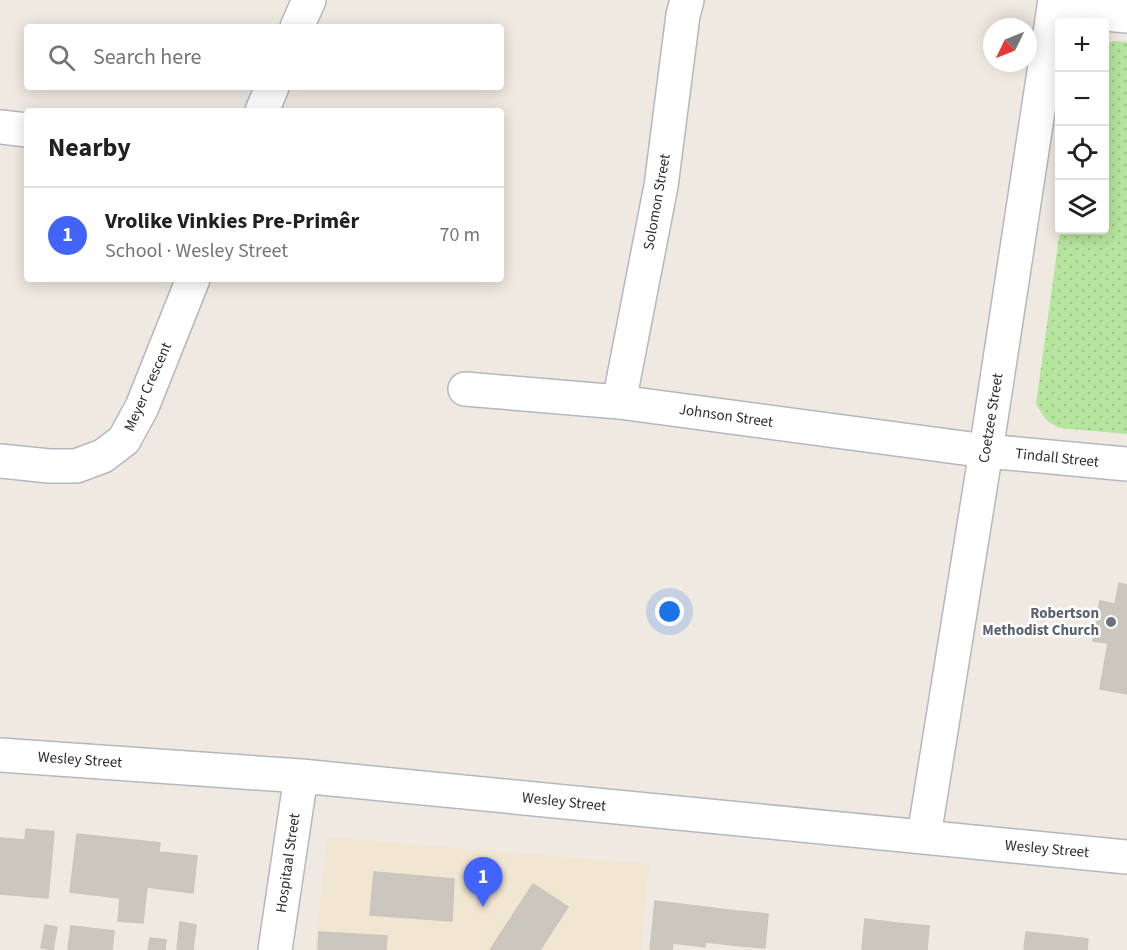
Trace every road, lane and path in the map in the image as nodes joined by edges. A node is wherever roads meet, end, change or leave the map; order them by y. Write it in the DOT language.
graph roads {
  1 [pos="309,0"];
  2 [pos="687,0"];
  3 [pos="1054,4"];
  4 [pos="1127,16"];
  5 [pos="298,24"];
  6 [pos="271,90"];
  7 [pos="263,108"];
  8 [pos="0,127"];
  9 [pos="24,130"];
  10 [pos="192,282"];
  11 [pos="465,389"];
  12 [pos="619,402"];
  13 [pos="986,451"];
  14 [pos="0,461"];
  15 [pos="1127,464"];
  16 [pos="0,754"];
  17 [pos="301,776"];
  18 [pos="924,836"];
  19 [pos="1127,857"];
  20 [pos="275,950"];
  1 -- 5 [label="street"];
  2 -- 12 [label="street, Solomon Street"];
  3 -- 4 [label="street"];
  3 -- 13 [label="street, Coetzee Street"];
  6 -- 7 [label="street"];
  8 -- 9 [label="street"];
  10 -- 14 [label="street, Meyer Crescent"];
  11 -- 12 [label="street, Johnson Street"];
  12 -- 13 [label="street, Johnson Street"];
  13 -- 15 [label="street, Tindall Street"];
  13 -- 18 [label="street, Coetzee Street"];
  16 -- 17 [label="street, Wesley Street"];
  17 -- 18 [label="street, Wesley Street"];
  17 -- 20 [label="street, Hospitaal Street"];
  18 -- 19 [label="street, Wesley Street"];
}
